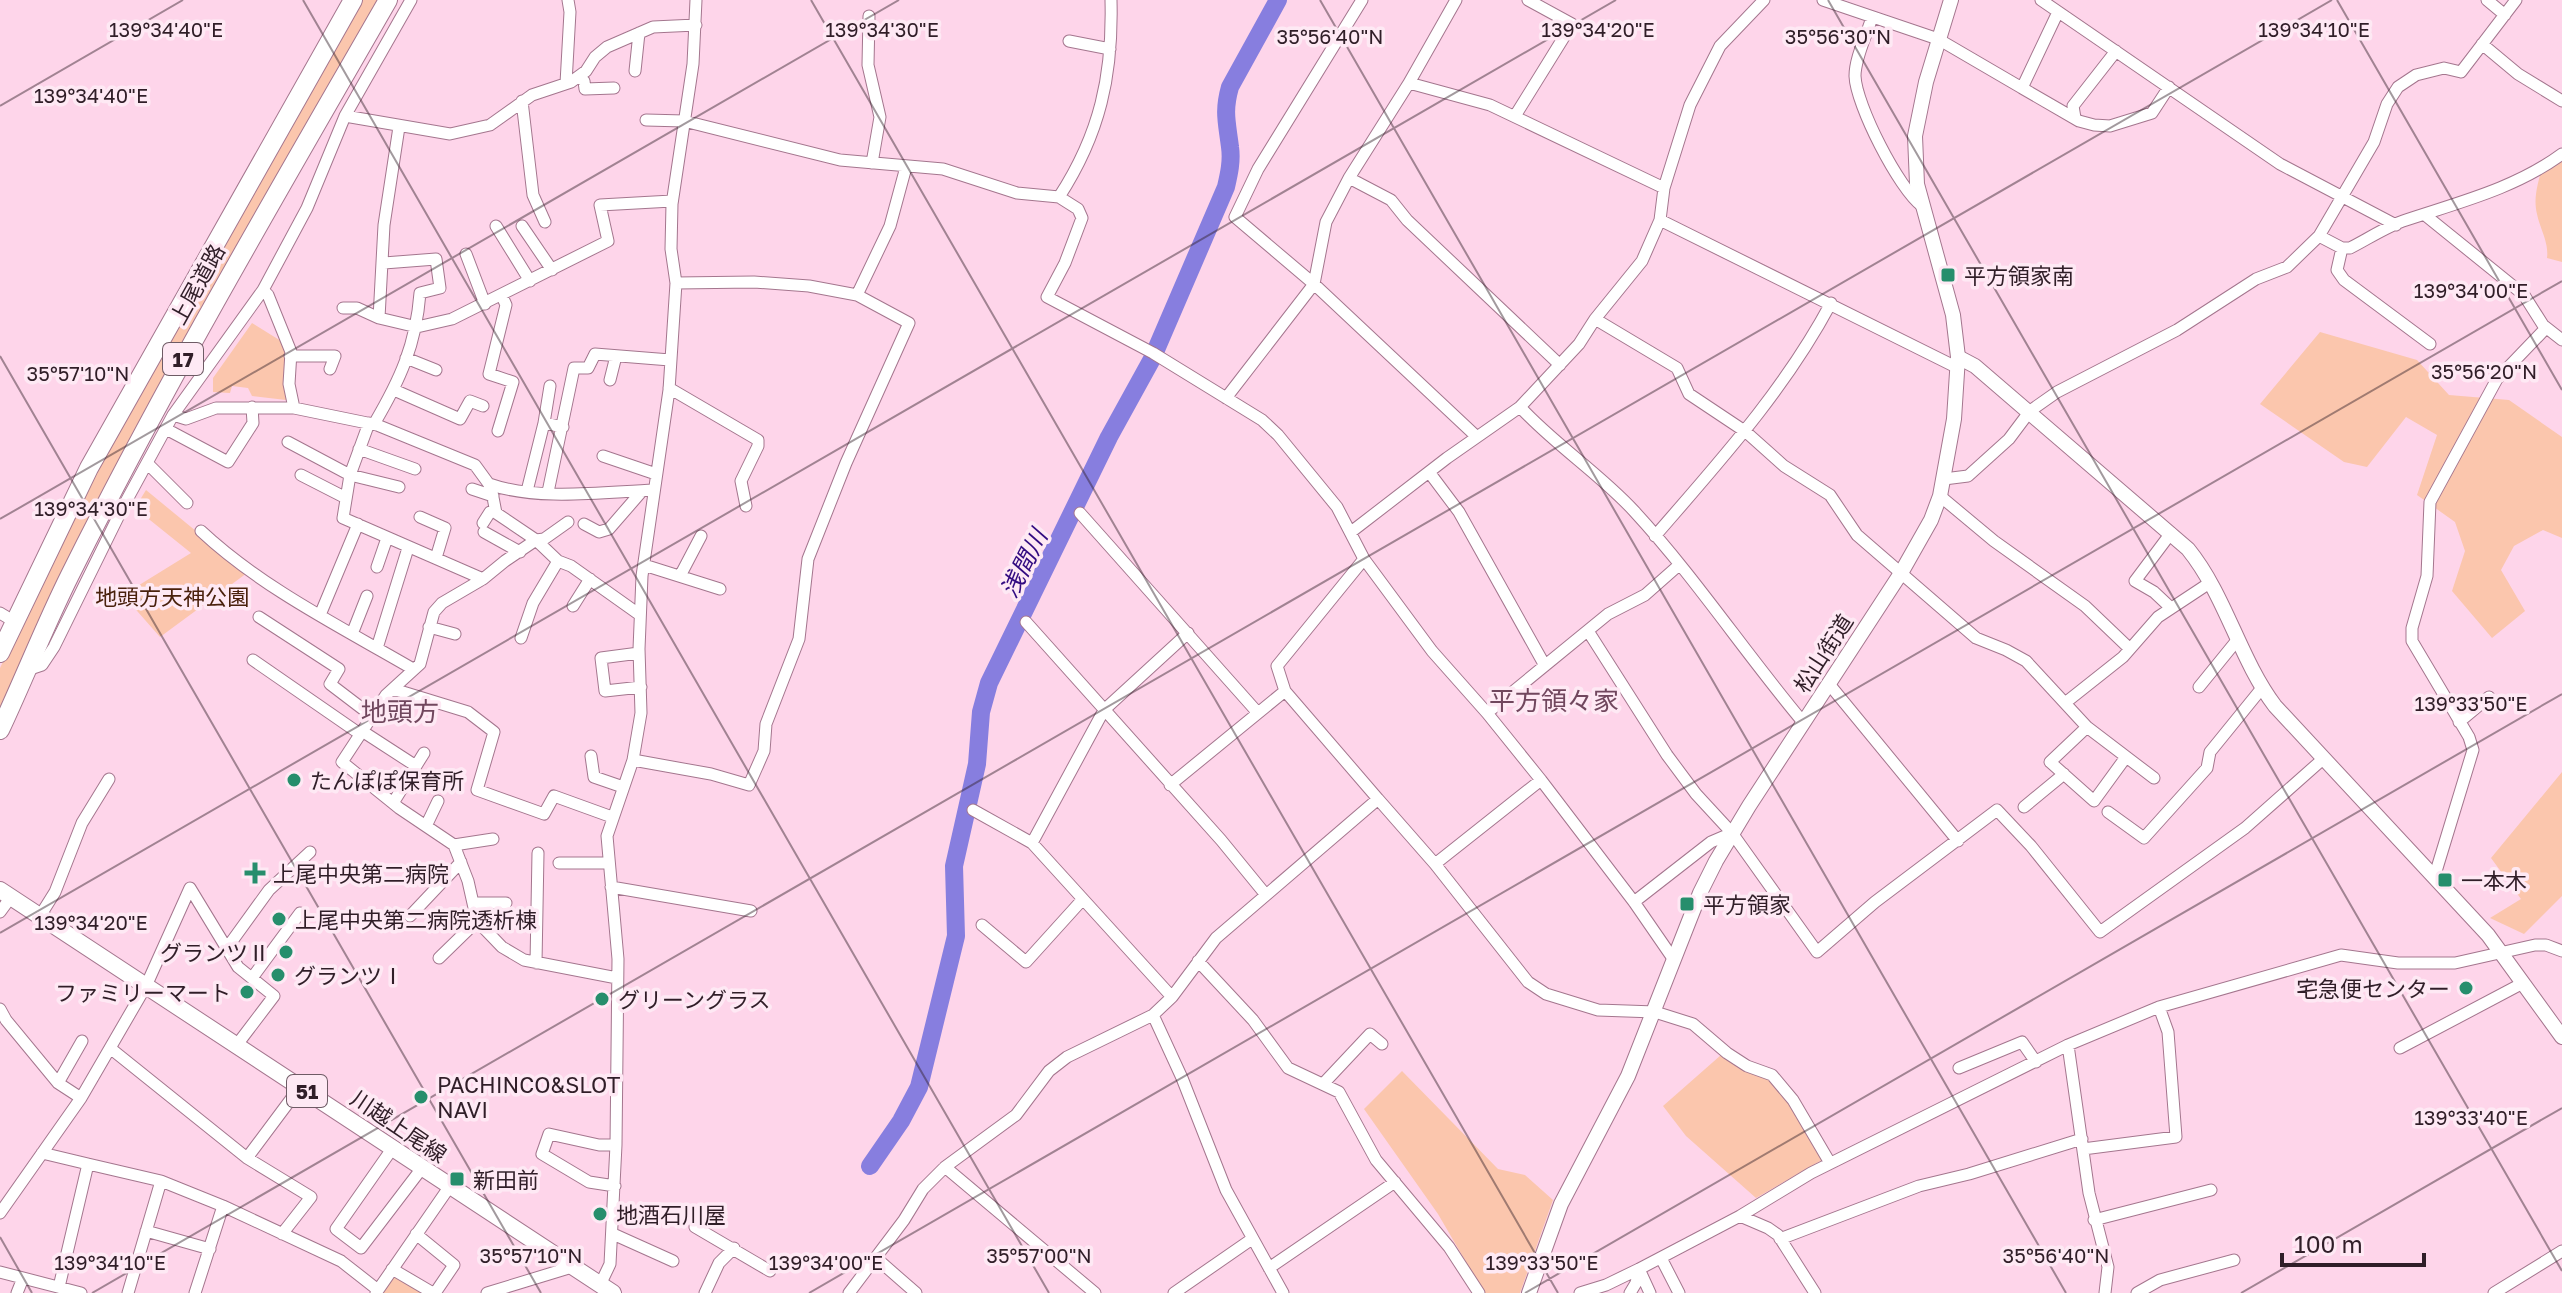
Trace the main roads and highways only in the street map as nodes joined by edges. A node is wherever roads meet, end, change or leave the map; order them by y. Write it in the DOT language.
graph roads {
  1 [pos="353,0"];
  2 [pos="388,0"];
  3 [pos="1951,0"];
  4 [pos="1958,363"];
  5 [pos="7,618"];
  6 [pos="0,653"];
  7 [pos="0,730"];
  8 [pos="6,894"];
  9 [pos="2562,1037"];
  10 [pos="607,1289"];
  11 [pos="1529,1293"];
  1 -- 5 [label="highway, 上尾道路 / 17"];
  2 -- 7 [label="highway, 上尾道路 / 17"];
  3 -- 4 [label="main road, 松山街道"];
  4 -- 9 [label="main road"];
  4 -- 11 [label="main road, 松山街道"];
  5 -- 6 [label="highway, 上尾道路 / 17"];
  8 -- 10 [label="main road, 川越上尾線 / 51"];
}
